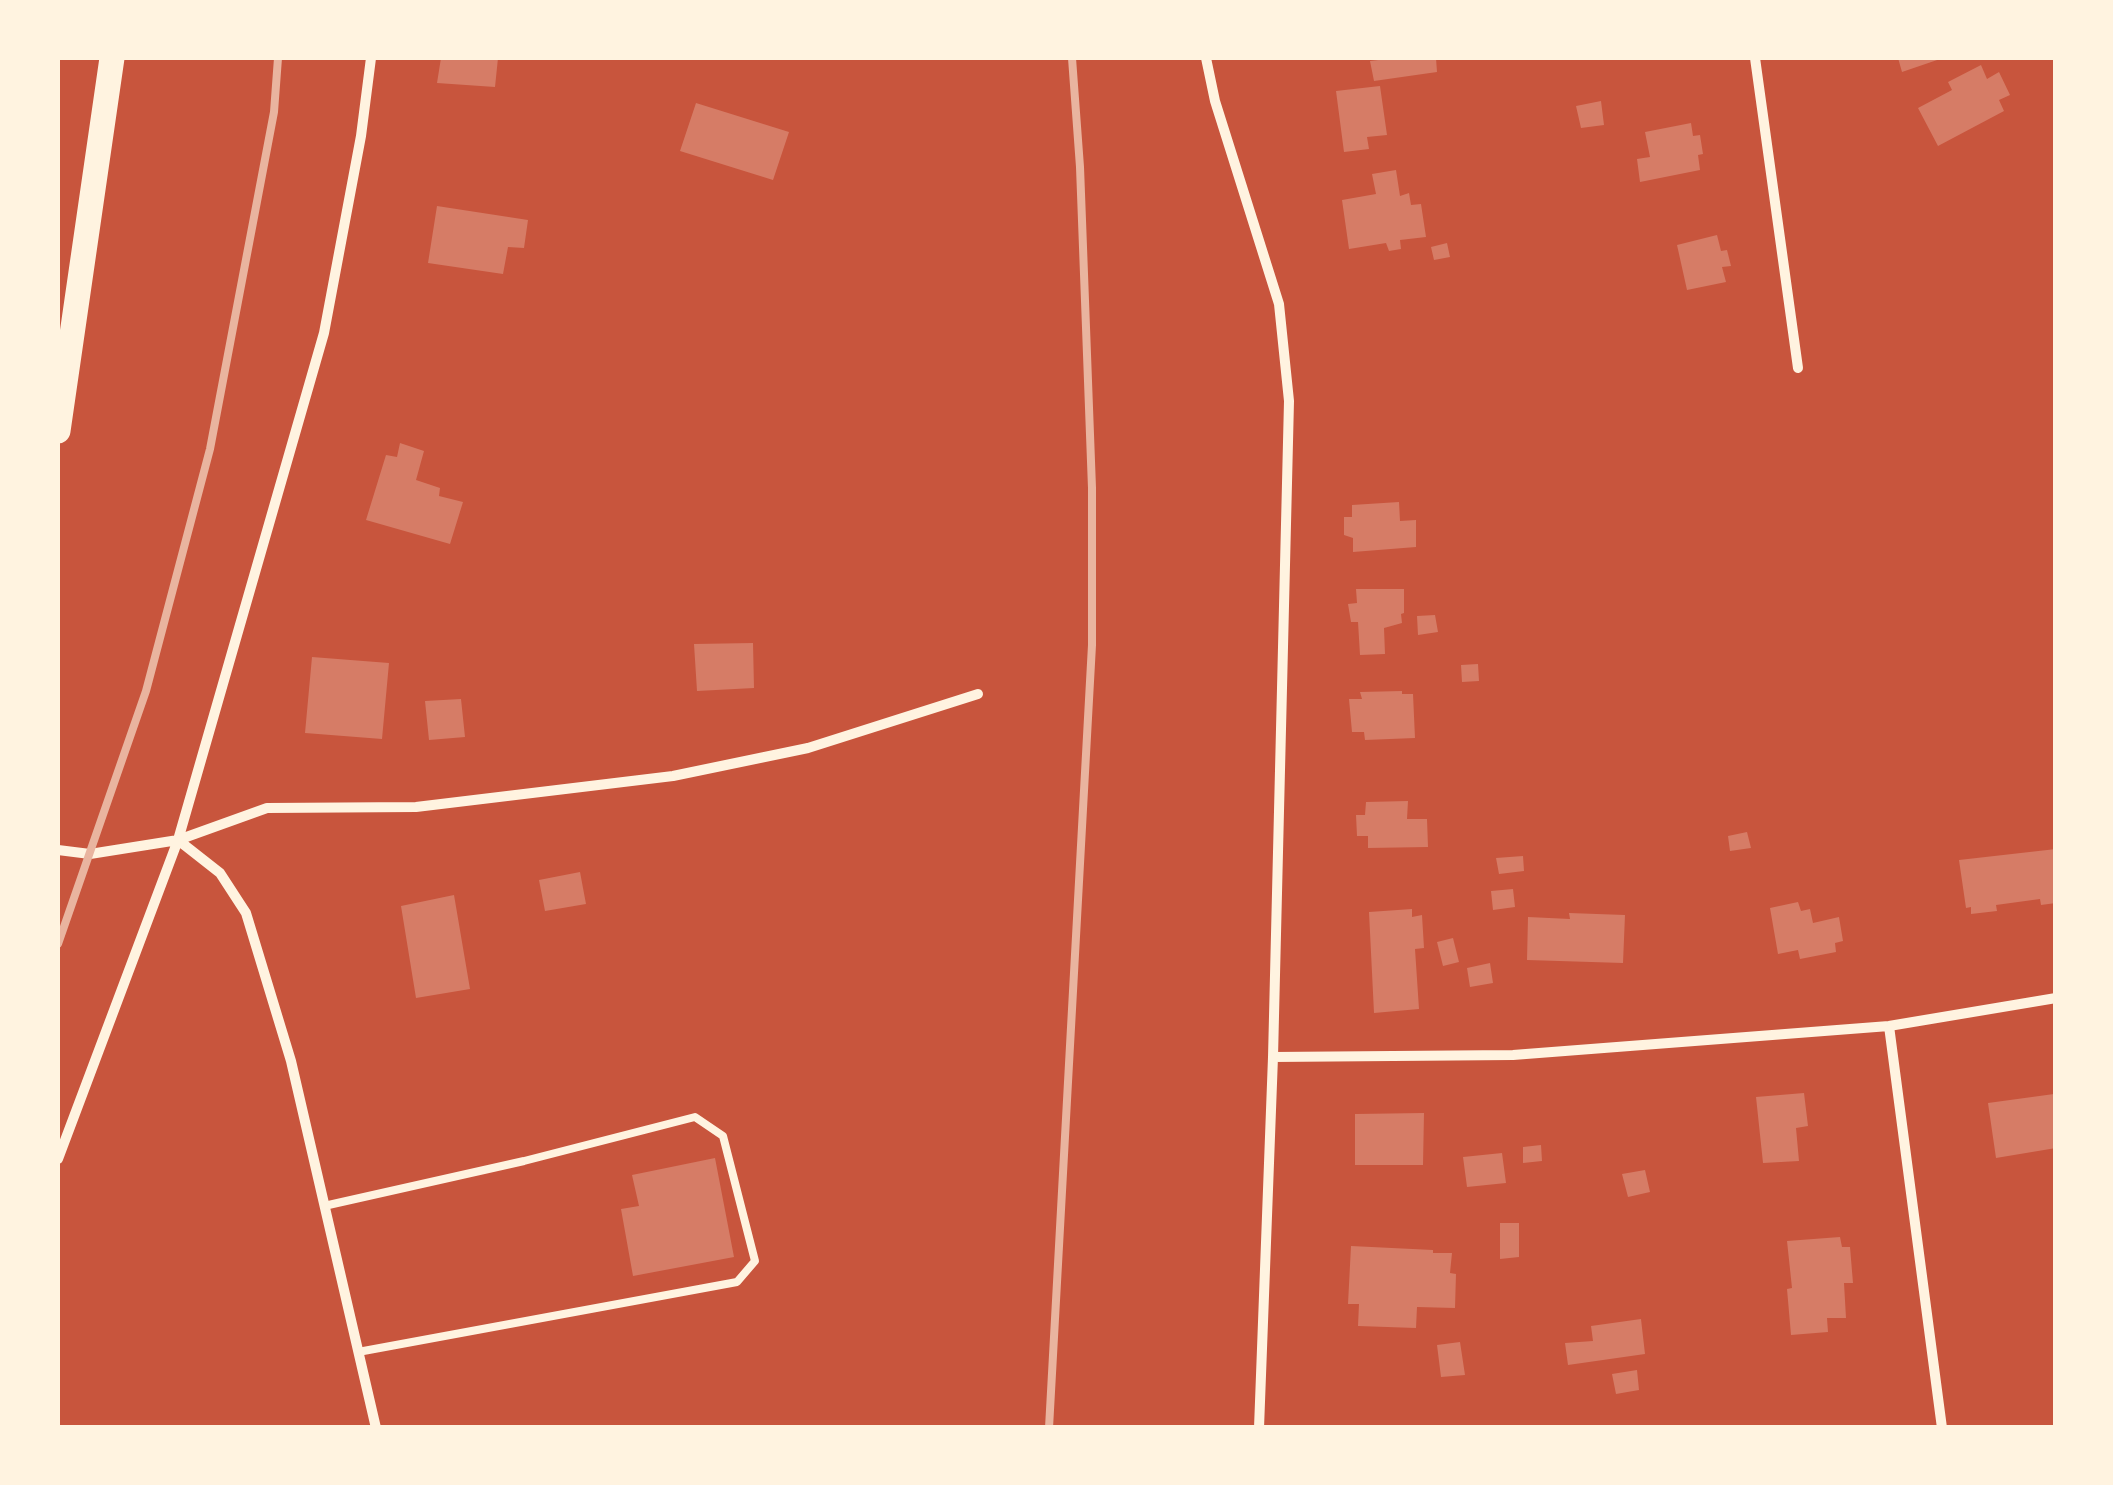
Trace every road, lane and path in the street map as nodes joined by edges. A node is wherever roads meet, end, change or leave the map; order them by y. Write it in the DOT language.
graph roads {
  1 [pos="112,58"];
  2 [pos="371,58"];
  3 [pos="1206,58"];
  4 [pos="1755,58"];
  5 [pos="1798,368"];
  6 [pos="58,431"];
  7 [pos="978,694"];
  8 [pos="178,840"];
  9 [pos="58,850"];
  10 [pos="2056,998"];
  11 [pos="1889,1026"];
  12 [pos="1273,1058"];
  13 [pos="58,1159"];
  14 [pos="324,1206"];
  15 [pos="358,1352"];
  16 [pos="376,1428"];
  17 [pos="1258,1428"];
  18 [pos="1942,1428"];
  1 -- 6 [label="main road"];
  2 -- 8 [label="street"];
  3 -- 12 [label="street"];
  4 -- 5 [label="street"];
  7 -- 8 [label="street"];
  8 -- 9 [label="street"];
  8 -- 13 [label="street"];
  8 -- 14 [label="street"];
  10 -- 11 [label="street"];
  11 -- 12 [label="street"];
  11 -- 18 [label="street"];
  12 -- 17 [label="street"];
  14 -- 15 [label="street"];
  14 -- 15 [label="lane"];
  15 -- 16 [label="street"];
}
